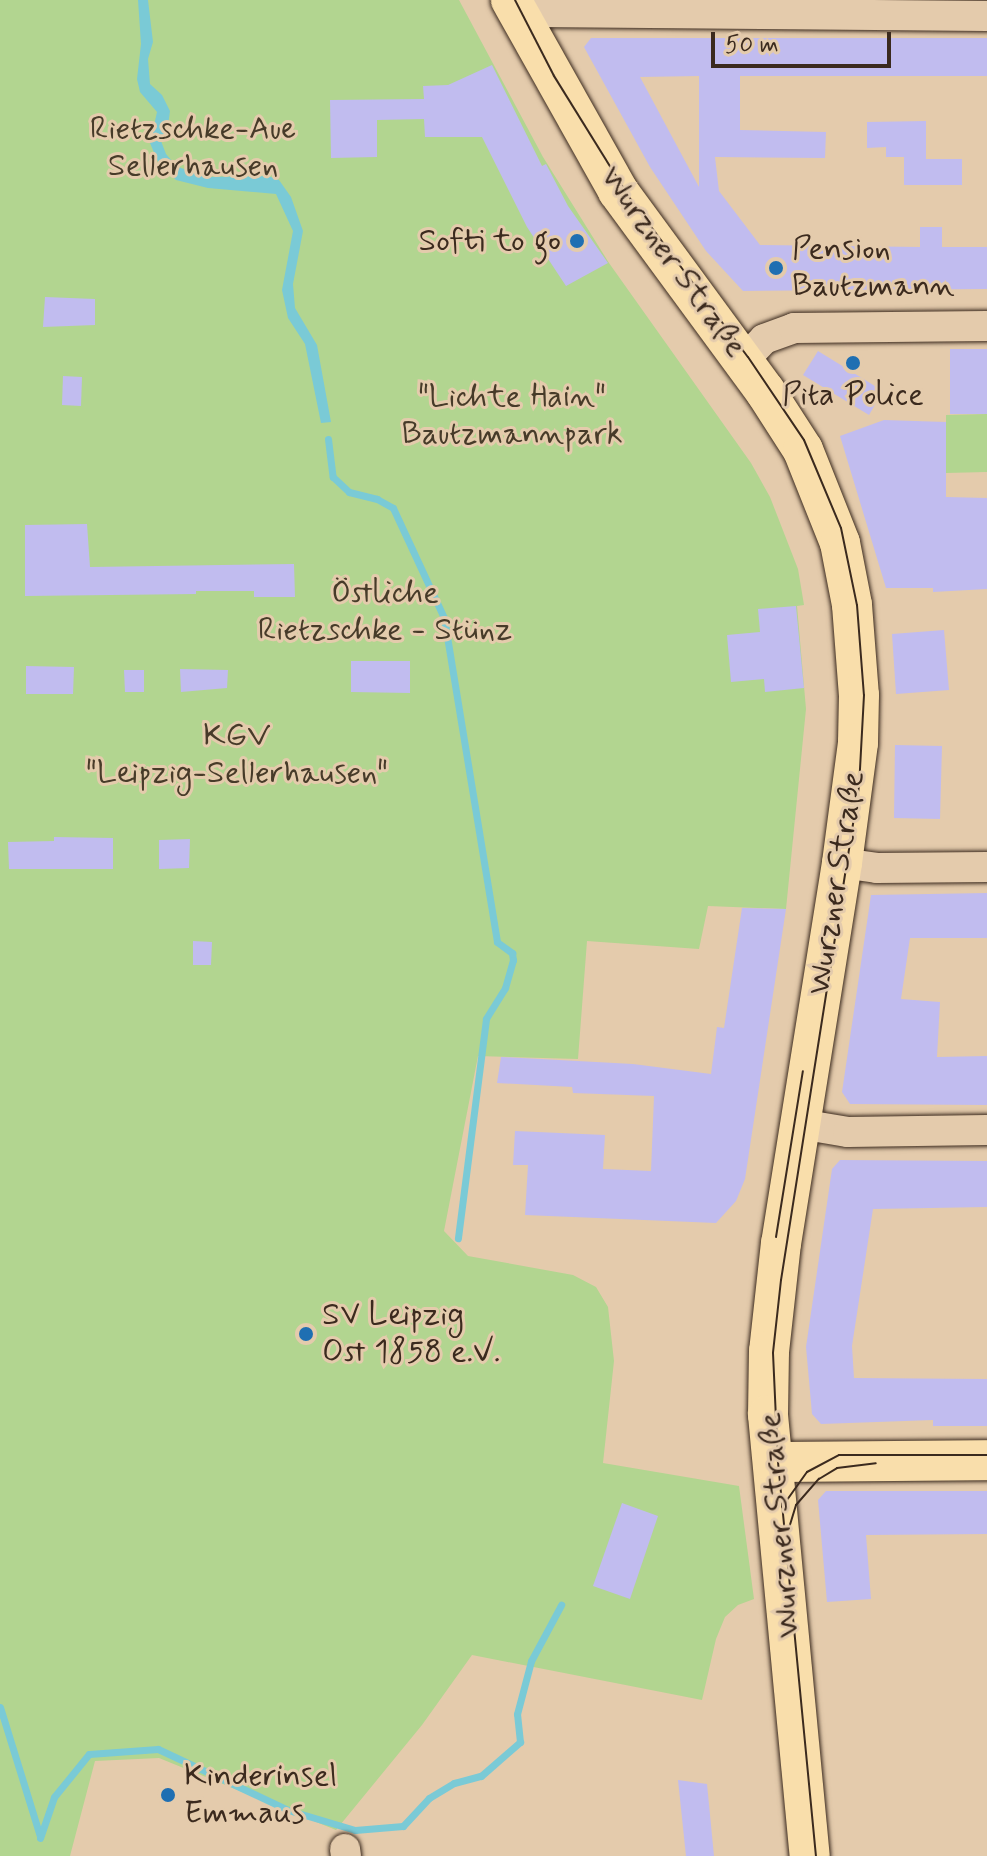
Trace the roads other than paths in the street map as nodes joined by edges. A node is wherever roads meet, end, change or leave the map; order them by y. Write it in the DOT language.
graph roads {
  1 [pos="515,8"];
  2 [pos="987,16"];
  3 [pos="987,326"];
  4 [pos="743,361"];
  5 [pos="842,863"];
  6 [pos="987,867"];
  7 [pos="800,1124"];
  8 [pos="987,1130"];
  9 [pos="987,1460"];
  10 [pos="773,1462"];
  11 [pos="810,1856"];
  1 -- 2 [label="street"];
  1 -- 4 [label="main road, Wurzner Straße"];
  3 -- 4 [label="street"];
  4 -- 5 [label="main road, Wurzner Straße"];
  5 -- 6 [label="street"];
  5 -- 7 [label="main road, Wurzner Straße"];
  7 -- 8 [label="street"];
  7 -- 10 [label="main road, Wurzner Straße"];
  9 -- 10 [label="main road"];
  10 -- 11 [label="main road, Wurzner Straße"];
}
